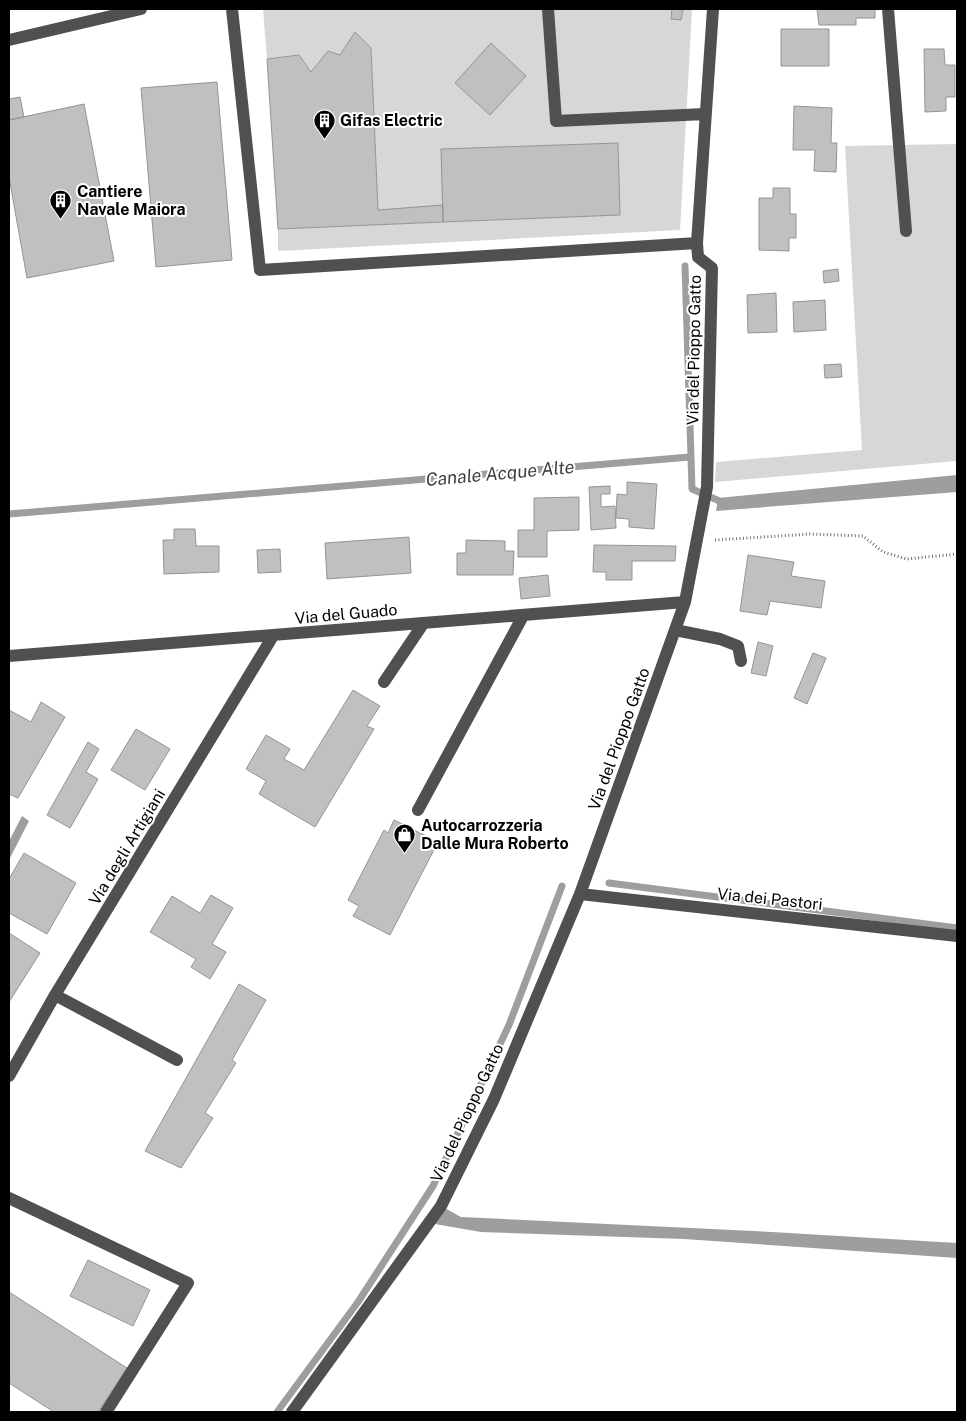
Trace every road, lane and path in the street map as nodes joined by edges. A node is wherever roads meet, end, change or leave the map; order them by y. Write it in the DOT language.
graph roads {
  1 [pos="141,9"];
  2 [pos="232,9"];
  3 [pos="548,9"];
  4 [pos="713,9"];
  5 [pos="888,9"];
  6 [pos="9,40"];
  7 [pos="706,114"];
  8 [pos="906,231"];
  9 [pos="697,243"];
  10 [pos="697,542"];
  11 [pos="957,554"];
  12 [pos="686,602"];
  13 [pos="523,616"];
  14 [pos="423,624"];
  15 [pos="675,630"];
  16 [pos="273,636"];
  17 [pos="9,656"];
  18 [pos="741,662"];
  19 [pos="384,682"];
  20 [pos="418,810"];
  21 [pos="580,894"];
  22 [pos="957,936"];
  23 [pos="56,995"];
  24 [pos="177,1060"];
  25 [pos="9,1076"];
  26 [pos="9,1198"];
  27 [pos="106,1412"];
  28 [pos="292,1412"];
  1 -- 6 [label="street"];
  2 -- 9 [label="street"];
  3 -- 7 [label="street"];
  4 -- 7 [label="street, Via del Pioppo Gatto"];
  5 -- 8 [label="street"];
  7 -- 9 [label="street, Via del Pioppo Gatto"];
  9 -- 10 [label="street, Via del Pioppo Gatto"];
  10 -- 11 [label="path"];
  10 -- 12 [label="street, Via del Pioppo Gatto"];
  12 -- 13 [label="street, Via del Guado"];
  12 -- 15 [label="street, Via del Pioppo Gatto"];
  13 -- 14 [label="street, Via del Guado"];
  13 -- 20 [label="street"];
  14 -- 16 [label="street, Via del Guado"];
  14 -- 19 [label="street"];
  15 -- 18 [label="street"];
  15 -- 21 [label="street, Via del Pioppo Gatto"];
  16 -- 17 [label="street, Via del Guado"];
  16 -- 23 [label="street, Via degli Artigiani"];
  21 -- 22 [label="street, Via dei Pastori"];
  21 -- 28 [label="street, Via del Pioppo Gatto"];
  23 -- 24 [label="street"];
  23 -- 25 [label="street, Via degli Artigiani"];
  26 -- 27 [label="street"];
}
